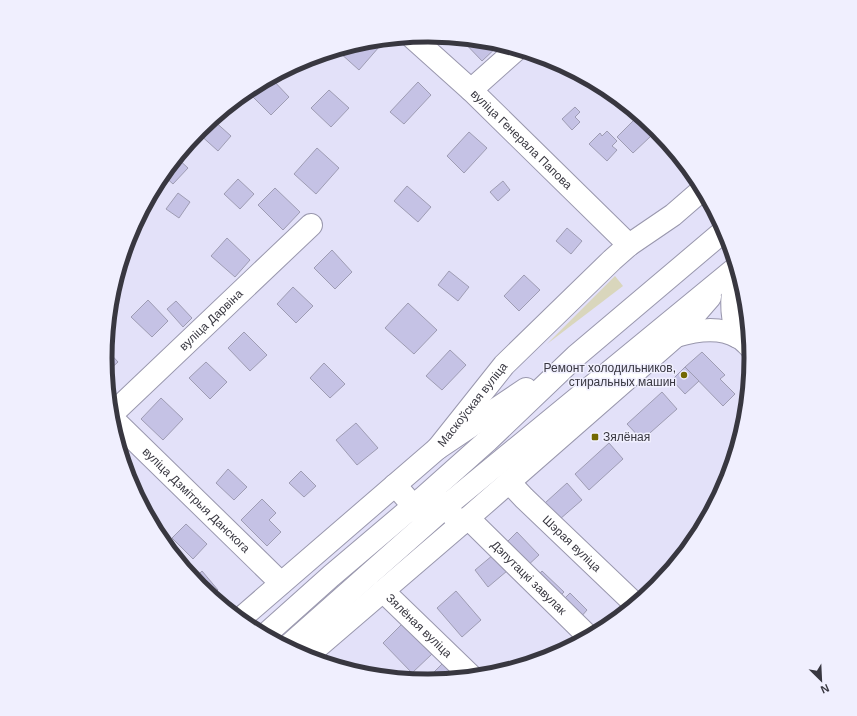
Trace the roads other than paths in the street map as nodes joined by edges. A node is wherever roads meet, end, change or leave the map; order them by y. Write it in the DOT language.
graph roads {
  1 [pos="418,42"];
  2 [pos="512,54"];
  3 [pos="471,90"];
  4 [pos="698,193"];
  5 [pos="311,225"];
  6 [pos="719,235"];
  7 [pos="629,245"];
  8 [pos="732,271"];
  9 [pos="733,272"];
  10 [pos="735,280"];
  11 [pos="676,336"];
  12 [pos="744,342"];
  13 [pos="576,356"];
  14 [pos="117,410"];
  15 [pos="120,425"];
  16 [pos="438,448"];
  17 [pos="509,482"];
  18 [pos="394,485"];
  19 [pos="438,499"];
  20 [pos="421,514"];
  21 [pos="464,521"];
  22 [pos="281,583"];
  23 [pos="383,591"];
  24 [pos="632,600"];
  25 [pos="245,615"];
  26 [pos="269,631"];
  27 [pos="584,633"];
  28 [pos="292,642"];
  29 [pos="312,652"];
  30 [pos="466,671"];
  1 -- 3 [label="street, вуліца Генерала Папова"];
  2 -- 3 [label="street"];
  3 -- 7 [label="street, вуліца Генерала Папова"];
  4 -- 7 [label="street, Маскоўская вуліца"];
  5 -- 14 [label="street, вуліца Дарвіна"];
  6 -- 13 [label="street"];
  7 -- 16 [label="street, Маскоўская вуліца"];
  8 -- 19 [label="street"];
  9 -- 11 [label="street"];
  10 -- 12 [label="street"];
  11 -- 12 [label="street"];
  11 -- 17 [label="street"];
  13 -- 16 [label="street"];
  13 -- 19 [label="street"];
  15 -- 22 [label="street, вуліца Дзмітрыя Данскога"];
  16 -- 18 [label="street, Маскоўская вуліца"];
  17 -- 21 [label="street"];
  17 -- 24 [label="street, Шэрая вуліца"];
  18 -- 20 [label="street"];
  18 -- 22 [label="street, Маскоўская вуліца"];
  19 -- 20 [label="street"];
  19 -- 21 [label="street, Дэпутацкі завулак"];
  20 -- 26 [label="street"];
  20 -- 28 [label="street"];
  21 -- 23 [label="street"];
  21 -- 27 [label="street, Дэпутацкі завулак"];
  22 -- 25 [label="street, Маскоўская вуліца"];
  23 -- 29 [label="street"];
  23 -- 30 [label="street, Зялёная вуліца"];
}
